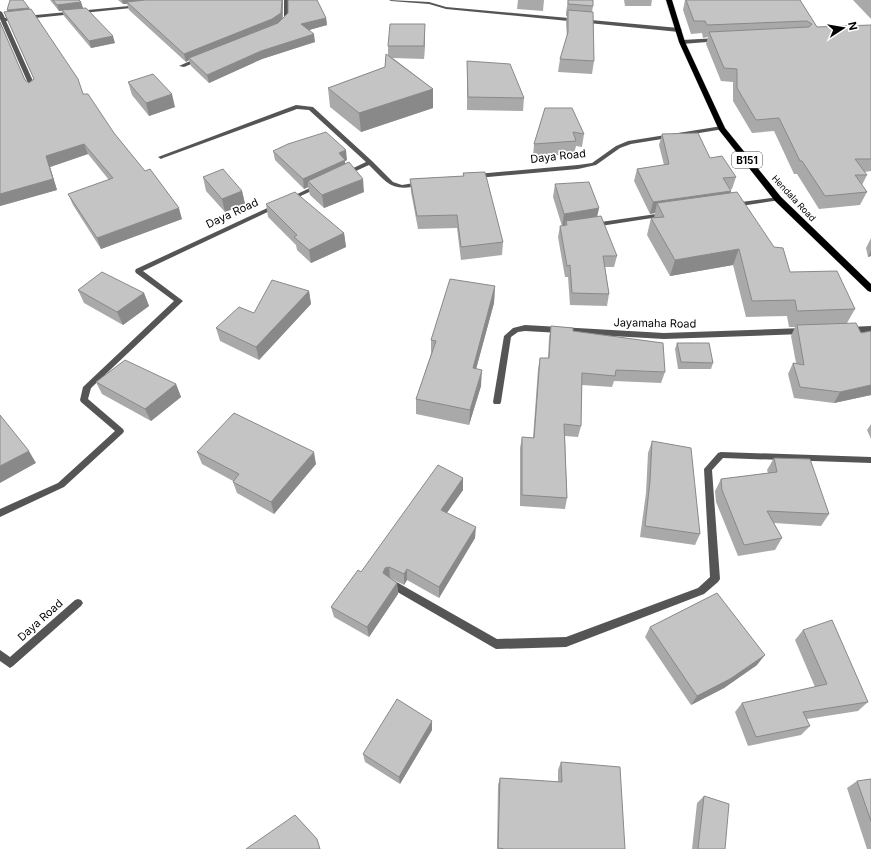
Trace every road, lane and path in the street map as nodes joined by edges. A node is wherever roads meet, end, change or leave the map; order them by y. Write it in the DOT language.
graph roads {
  1 [pos="286,0"];
  2 [pos="391,0"];
  3 [pos="669,0"];
  4 [pos="429,2"];
  5 [pos="142,6"];
  6 [pos="0,12"];
  7 [pos="3,20"];
  8 [pos="276,29"];
  9 [pos="679,30"];
  10 [pos="728,40"];
  11 [pos="682,42"];
  12 [pos="204,58"];
  13 [pos="182,66"];
  14 [pos="34,90"];
  15 [pos="722,128"];
  16 [pos="161,157"];
  17 [pos="370,162"];
  18 [pos="469,177"];
  19 [pos="334,179"];
  20 [pos="327,182"];
  21 [pos="425,183"];
  22 [pos="778,199"];
  23 [pos="723,206"];
  24 [pos="668,214"];
  25 [pos="589,226"];
  26 [pos="871,289"];
  27 [pos="871,329"];
  28 [pos="839,330"];
  29 [pos="807,331"];
  30 [pos="497,402"];
  31 [pos="871,460"];
  32 [pos="0,513"];
  33 [pos="390,583"];
  34 [pos="78,603"];
  35 [pos="0,655"];
  1 -- 8 [label="street"];
  2 -- 4 [label="street"];
  3 -- 9 [label="main road, Hendala Road / B151"];
  4 -- 9 [label="street"];
  5 -- 7 [label="street"];
  6 -- 7 [label="street"];
  7 -- 14 [label="street"];
  9 -- 11 [label="main road, Hendala Road / B151"];
  10 -- 11 [label="street"];
  11 -- 15 [label="main road, Hendala Road / B151"];
  12 -- 13 [label="street"];
  15 -- 18 [label="street, Daya Road"];
  15 -- 22 [label="main road, Hendala Road / B151"];
  16 -- 17 [label="street"];
  17 -- 19 [label="street"];
  17 -- 21 [label="street"];
  20 -- 32 [label="street, Daya Road"];
  22 -- 23 [label="street"];
  22 -- 26 [label="main road, Hendala Road / B151"];
  24 -- 25 [label="street"];
  27 -- 28 [label="street"];
  29 -- 30 [label="street, Jayamaha Road"];
  31 -- 33 [label="street"];
  34 -- 35 [label="street, Daya Road"];
}
